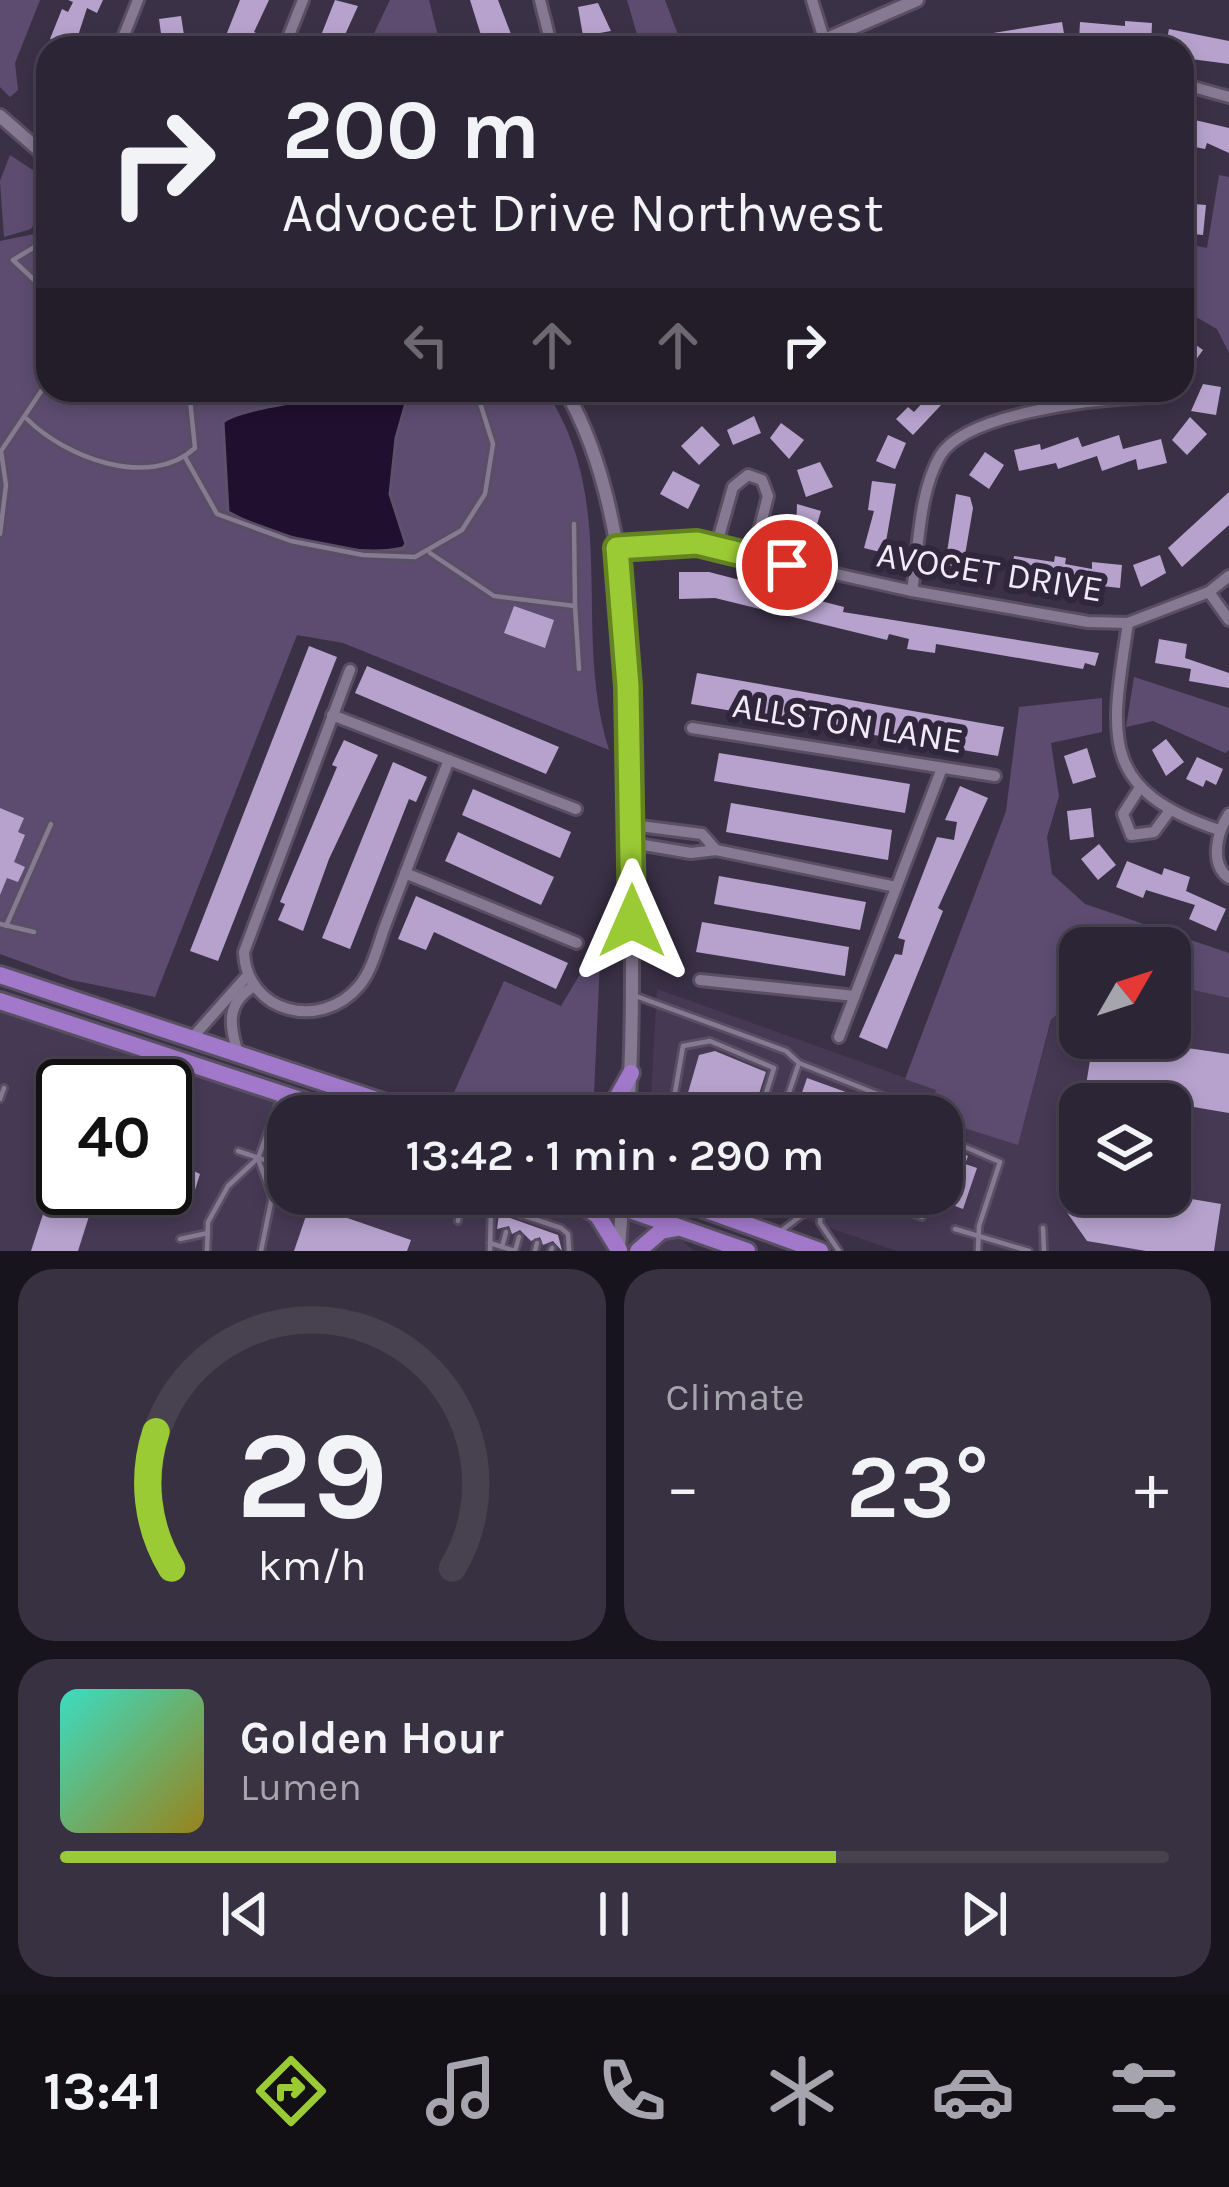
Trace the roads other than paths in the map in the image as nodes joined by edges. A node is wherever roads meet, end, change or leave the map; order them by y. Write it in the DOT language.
graph roads {
  1 [pos="137,0"];
  2 [pos="303,0"];
  3 [pos="541,0"];
  4 [pos="812,0"];
  5 [pos="917,0"];
  6 [pos="124,36"];
  7 [pos="289,36"];
  8 [pos="549,36"];
  9 [pos="823,36"];
  10 [pos="831,36"];
  11 [pos="1194,87"];
  12 [pos="1229,97"];
  13 [pos="0,116"];
  14 [pos="36,148"];
  15 [pos="36,246"];
  16 [pos="0,257"];
  17 [pos="13,260"];
  18 [pos="36,282"];
  19 [pos="36,402"];
  20 [pos="190,402"];
  21 [pos="480,402"];
  22 [pos="571,402"];
  23 [pos="1115,402"];
  24 [pos="27,419"];
  25 [pos="0,451"];
  26 [pos="185,457"];
  27 [pos="574,524"];
  28 [pos="0,534"];
  29 [pos="716,547"];
  30 [pos="617,548"];
  31 [pos="430,553"];
  32 [pos="753,555"];
  33 [pos="1229,576"];
  34 [pos="913,592"];
  35 [pos="1209,592"];
  36 [pos="575,606"];
  37 [pos="1229,620"];
  38 [pos="1128,623"];
  39 [pos="579,668"];
  40 [pos="350,670"];
  41 [pos="332,715"];
  42 [pos="692,728"];
  43 [pos="449,760"];
  44 [pos="942,768"];
  45 [pos="995,776"];
  46 [pos="1139,789"];
  47 [pos="576,809"];
  48 [pos="1168,813"];
  49 [pos="1229,814"];
  50 [pos="51,824"];
  51 [pos="632,825"];
  52 [pos="1219,830"];
  53 [pos="689,831"];
  54 [pos="632,843"];
  55 [pos="716,850"];
  56 [pos="686,852"];
  57 [pos="405,873"];
  58 [pos="1229,878"];
  59 [pos="896,887"];
  60 [pos="3,925"];
  61 [pos="34,932"];
  62 [pos="577,943"];
  63 [pos="0,975"];
  64 [pos="700,980"];
  65 [pos="250,981"];
  66 [pos="632,994"];
  67 [pos="855,996"];
  68 [pos="0,1001"];
  69 [pos="226,1010"];
  70 [pos="839,1037"];
  71 [pos="192,1038"];
  72 [pos="752,1038"];
  73 [pos="238,1053"];
  74 [pos="746,1054"];
  75 [pos="799,1063"];
  76 [pos="631,1073"];
  77 [pos="4,1088"];
  78 [pos="282,1094"];
  79 [pos="285,1095"];
  80 [pos="363,1095"];
  81 [pos="619,1095"];
  82 [pos="629,1095"];
  83 [pos="675,1095"];
  84 [pos="766,1095"];
  85 [pos="788,1095"];
  86 [pos="880,1095"];
  87 [pos="0,1099"];
  88 [pos="963,1146"];
  89 [pos="238,1151"];
  90 [pos="258,1158"];
  91 [pos="267,1161"];
  92 [pos="459,1215"];
  93 [pos="491,1215"];
  94 [pos="511,1215"];
  95 [pos="597,1215"];
  96 [pos="621,1215"];
  97 [pos="654,1215"];
  98 [pos="722,1215"];
  99 [pos="809,1215"];
  100 [pos="820,1215"];
  101 [pos="917,1215"];
  102 [pos="922,1217"];
  103 [pos="458,1220"];
  104 [pos="680,1227"];
  105 [pos="1042,1228"];
  106 [pos="955,1229"];
  107 [pos="506,1232"];
  108 [pos="208,1233"];
  109 [pos="775,1235"];
  110 [pos="519,1237"];
  111 [pos="981,1238"];
  112 [pos="180,1239"];
  113 [pos="490,1247"];
  114 [pos="502,1247"];
  115 [pos="996,1248"];
  116 [pos="570,1250"];
  117 [pos="207,1251"];
  118 [pos="261,1251"];
  119 [pos="619,1251"];
  120 [pos="638,1251"];
  121 [pos="747,1251"];
  122 [pos="820,1251"];
  123 [pos="839,1251"];
  124 [pos="978,1251"];
  125 [pos="1029,1251"];
  126 [pos="1044,1251"];
  1 -- 6 [label="street"];
  2 -- 7 [label="street"];
  3 -- 8 [label="street"];
  4 -- 9 [label="street"];
  5 -- 10 [label="street"];
  11 -- 12 [label="street"];
  13 -- 14 [label="street"];
  15 -- 17 [label="lane"];
  16 -- 17 [label="lane"];
  17 -- 18 [label="lane"];
  19 -- 24 [label="lane"];
  20 -- 26 [label="lane"];
  21 -- 31 [label="lane"];
  22 -- 30 [label="street"];
  23 -- 34 [label="street"];
  24 -- 25 [label="lane"];
  24 -- 26 [label="lane"];
  25 -- 28 [label="lane"];
  26 -- 31 [label="lane"];
  27 -- 36 [label="lane"];
  29 -- 30 [label="street, AVOCET DRIVE"];
  29 -- 32 [label="street, AVOCET DRIVE"];
  29 -- 32 [label="street"];
  30 -- 51 [label="street"];
  31 -- 36 [label="lane"];
  32 -- 34 [label="street, AVOCET DRIVE"];
  33 -- 35 [label="street, AVOCET DRIVE"];
  34 -- 38 [label="street, AVOCET DRIVE"];
  35 -- 37 [label="street"];
  35 -- 38 [label="street, AVOCET DRIVE"];
  36 -- 39 [label="lane"];
  38 -- 46 [label="street"];
  40 -- 41 [label="street"];
  41 -- 43 [label="street"];
  41 -- 65 [label="street"];
  42 -- 44 [label="street, ALLSTON LANE"];
  43 -- 47 [label="street"];
  43 -- 57 [label="street"];
  44 -- 45 [label="street, ALLSTON LANE"];
  44 -- 59 [label="street"];
  46 -- 48 [label="street"];
  46 -- 48 [label="street"];
  48 -- 52 [label="street"];
  49 -- 52 [label="street"];
  50 -- 60 [label="lane"];
  51 -- 53 [label="street"];
  51 -- 54 [label="street"];
  52 -- 58 [label="street"];
  53 -- 55 [label="street"];
  53 -- 56 [label="street"];
  54 -- 56 [label="street"];
  54 -- 66 [label="street"];
  55 -- 56 [label="street"];
  55 -- 59 [label="street"];
  57 -- 62 [label="street"];
  57 -- 65 [label="street"];
  59 -- 67 [label="street"];
  60 -- 61 [label="lane"];
  63 -- 71 [label="highway"];
  64 -- 67 [label="street"];
  65 -- 69 [label="street"];
  66 -- 72 [label="lane"];
  66 -- 76 [label="street"];
  67 -- 70 [label="street"];
  68 -- 78 [label="highway"];
  69 -- 71 [label="street"];
  69 -- 73 [label="street"];
  71 -- 73 [label="highway"];
  72 -- 74 [label="lane"];
  72 -- 75 [label="lane"];
  73 -- 80 [label="highway"];
  74 -- 83 [label="lane"];
  74 -- 84 [label="lane"];
  75 -- 85 [label="lane"];
  75 -- 86 [label="lane"];
  76 -- 81 [label="highway"];
  76 -- 82 [label="street"];
  77 -- 87 [label="lane"];
  78 -- 79 [label="highway"];
  78 -- 90 [label="lane"];
  88 -- 111 [label="lane"];
  89 -- 90 [label="lane"];
  90 -- 91 [label="lane"];
  90 -- 108 [label="lane"];
  90 -- 118 [label="lane"];
  92 -- 103 [label="lane"];
  93 -- 113 [label="lane"];
  94 -- 116 [label="lane"];
  95 -- 119 [label="highway"];
  96 -- 119 [label="street"];
  97 -- 104 [label="highway"];
  98 -- 109 [label="highway"];
  99 -- 109 [label="lane"];
  100 -- 123 [label="lane"];
  101 -- 102 [label="lane"];
  104 -- 120 [label="highway"];
  104 -- 121 [label="highway"];
  105 -- 126 [label="lane"];
  106 -- 111 [label="lane"];
  107 -- 114 [label="lane"];
  108 -- 112 [label="lane"];
  108 -- 117 [label="lane"];
  109 -- 122 [label="highway"];
  110 -- 114 [label="lane"];
  111 -- 115 [label="lane"];
  111 -- 124 [label="lane"];
  113 -- 114 [label="lane"];
  115 -- 125 [label="lane"];
}
